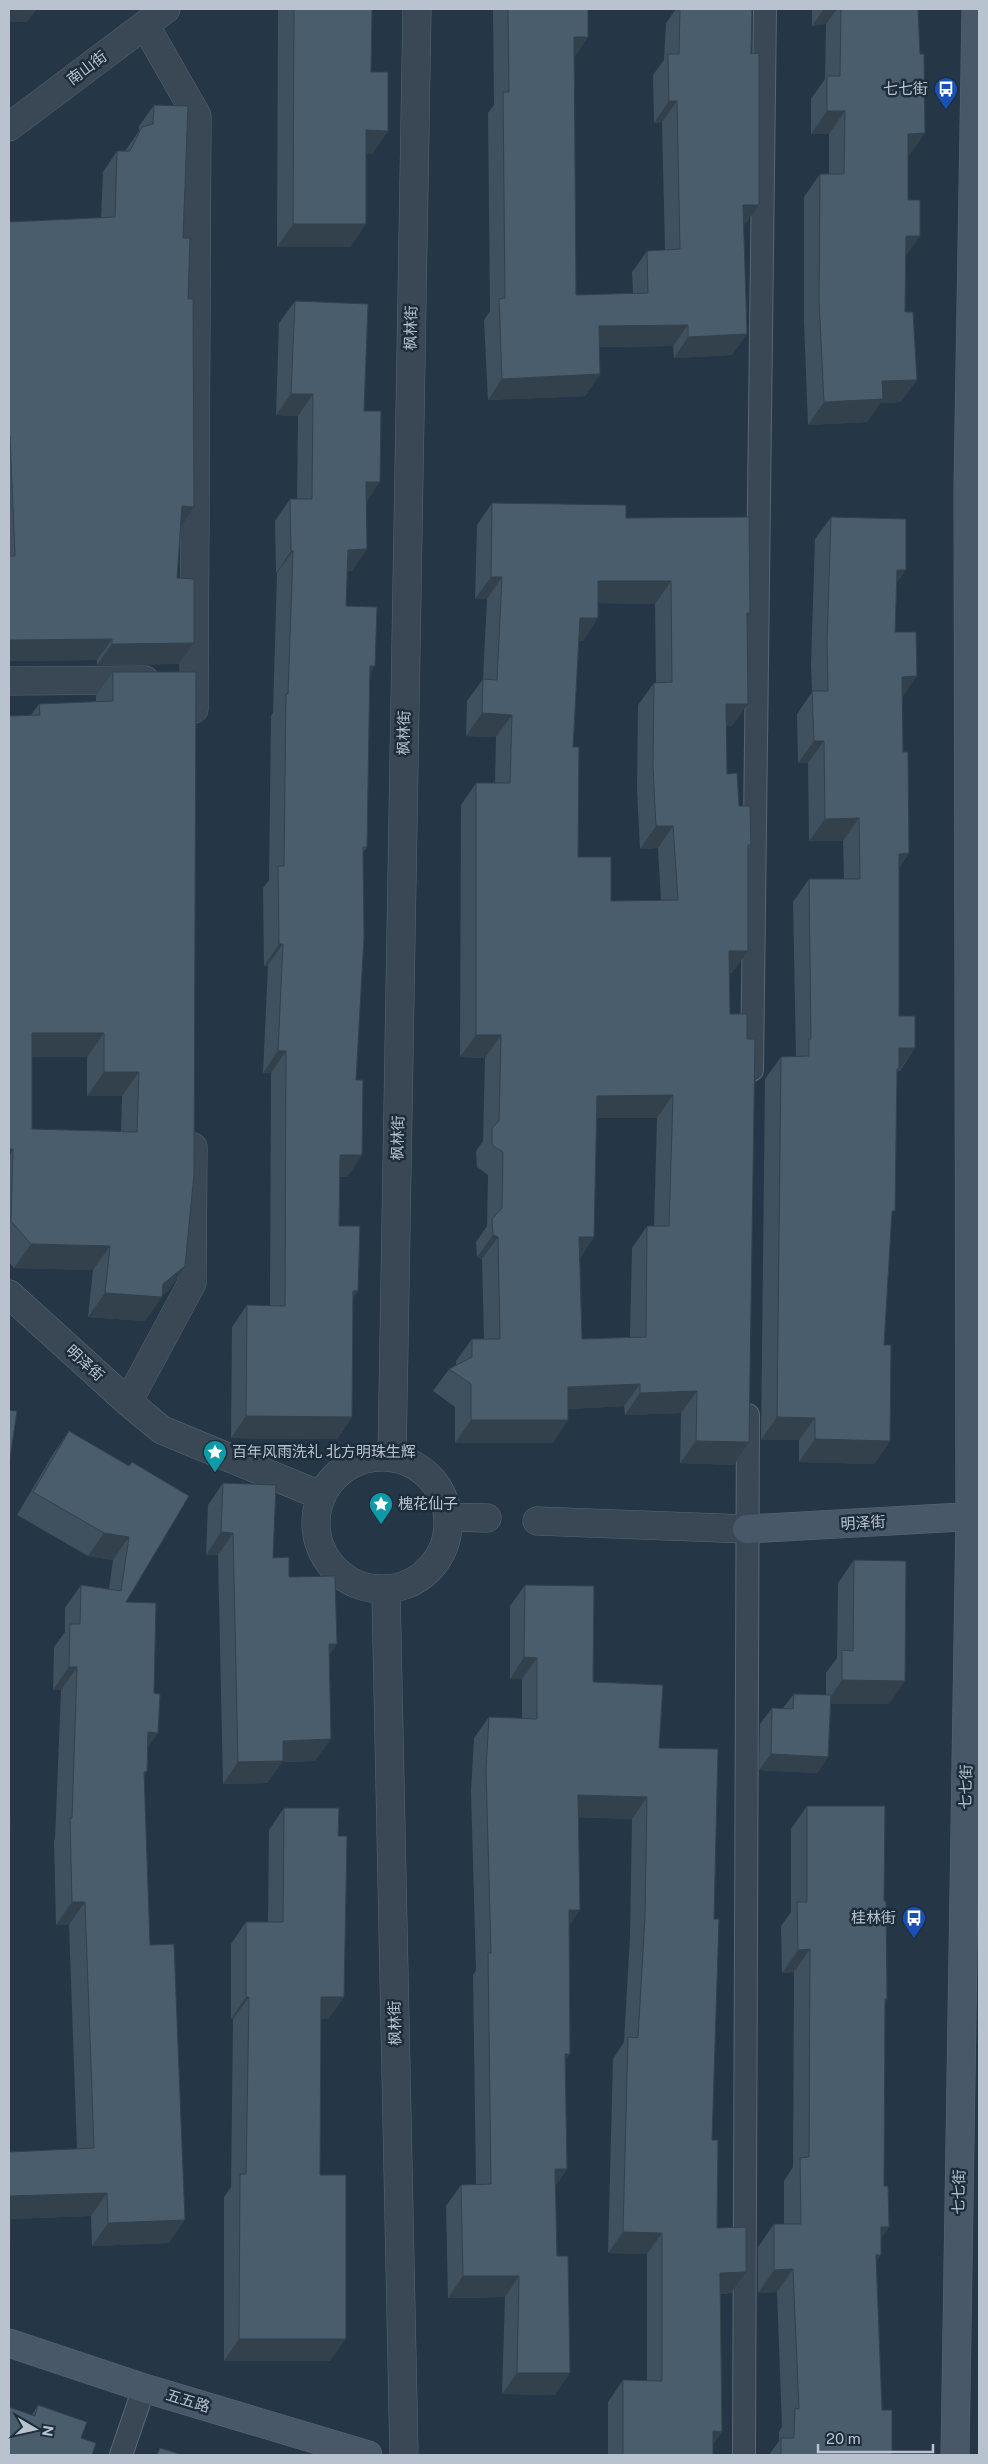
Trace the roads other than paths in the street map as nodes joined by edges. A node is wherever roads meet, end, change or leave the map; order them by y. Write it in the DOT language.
graph roads {
  1 [pos="417,9"];
  2 [pos="765,9"];
  3 [pos="976,9"];
  4 [pos="155,17"];
  5 [pos="9,127"];
  6 [pos="974,485"];
  7 [pos="194,680"];
  8 [pos="9,681"];
  9 [pos="194,729"];
  10 [pos="752,1092"];
  11 [pos="193,1125"];
  12 [pos="9,1294"];
  13 [pos="748,1390"];
  14 [pos="128,1402"];
  15 [pos="392,1457"];
  16 [pos="322,1496"];
  17 [pos="975,1516"];
  18 [pos="449,1517"];
  19 [pos="487,1518"];
  20 [pos="537,1521"];
  21 [pos="747,1529"];
  22 [pos="386,1591"];
  23 [pos="9,2343"];
  24 [pos="144,2388"];
  25 [pos="121,2455"];
  26 [pos="368,2455"];
  27 [pos="404,2455"];
  28 [pos="744,2455"];
  29 [pos="955,2455"];
  1 -- 15 [label="street, 枫林街"];
  2 -- 10 [label="lane"];
  3 -- 6 [label="main road, 七七街"];
  4 -- 5 [label="street, 南山街"];
  4 -- 7 [label="street"];
  6 -- 17 [label="main road, 七七街"];
  7 -- 8 [label="street"];
  7 -- 9 [label="street"];
  11 -- 14 [label="street"];
  12 -- 14 [label="street, 明泽街"];
  13 -- 21 [label="lane"];
  14 -- 16 [label="street, 明泽街"];
  15 -- 16 [label="street"];
  15 -- 18 [label="street"];
  16 -- 22 [label="street"];
  17 -- 21 [label="main road, 明泽街"];
  17 -- 29 [label="main road, 七七街"];
  18 -- 19 [label="street"];
  18 -- 22 [label="street"];
  20 -- 21 [label="street"];
  21 -- 28 [label="lane"];
  22 -- 27 [label="street, 枫林街"];
  23 -- 24 [label="main road, 五五路"];
  24 -- 25 [label="lane"];
  24 -- 26 [label="main road, 五五路"];
}
